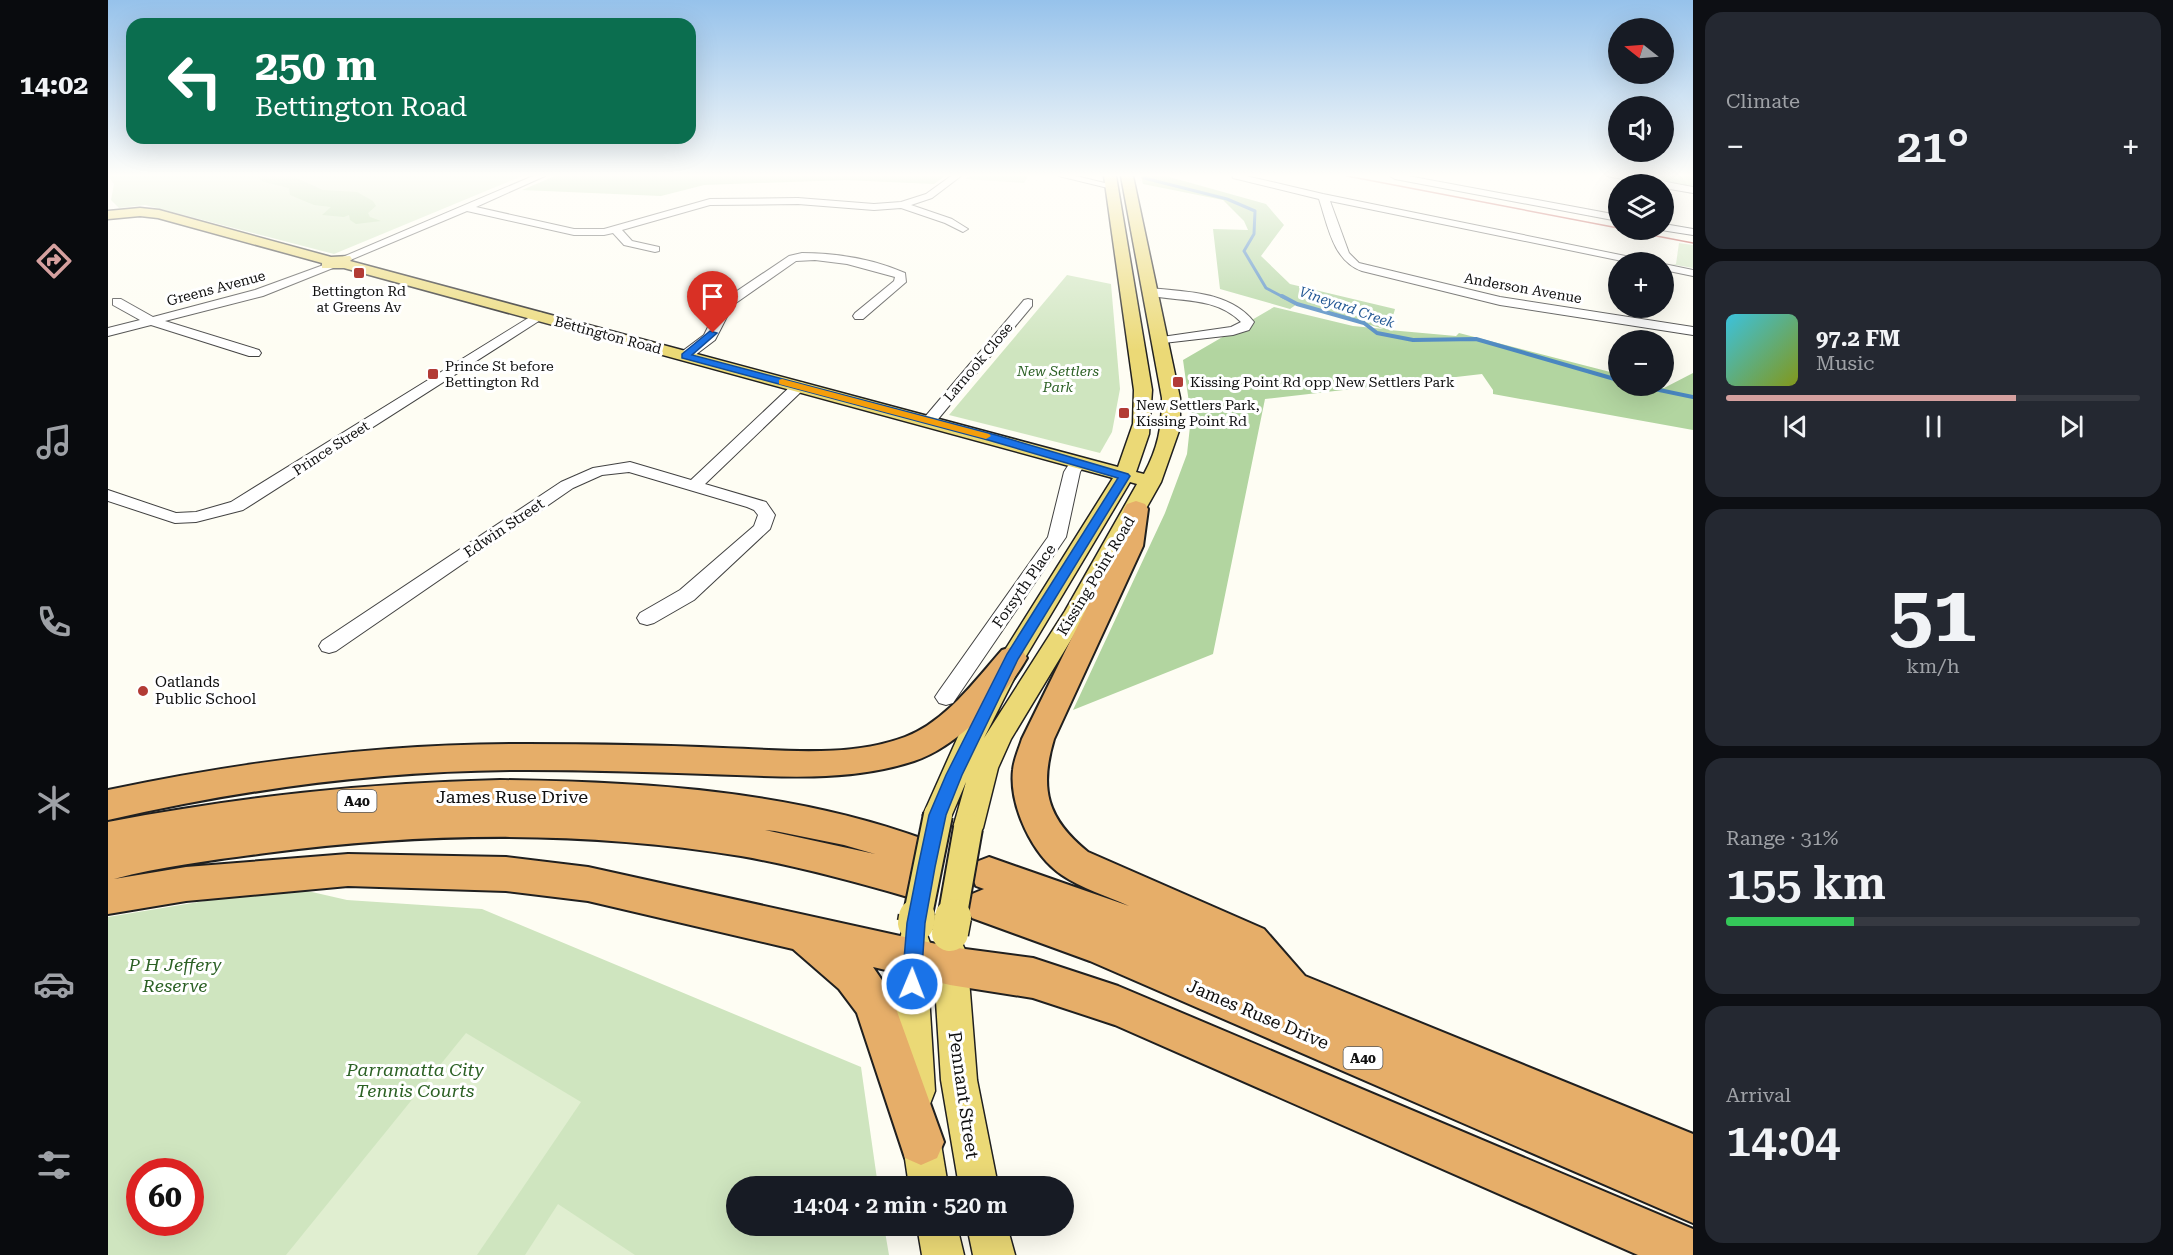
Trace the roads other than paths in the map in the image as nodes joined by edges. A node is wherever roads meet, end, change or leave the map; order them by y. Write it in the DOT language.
graph roads {
  1 [pos="235,235"];
  2 [pos="401,235"];
  3 [pos="620,235"];
  4 [pos="1125,235"];
  5 [pos="1134,235"];
  6 [pos="1337,235"];
  7 [pos="1507,235"];
  8 [pos="655,249"];
  9 [pos="1608,255"];
  10 [pos="337,262"];
  11 [pos="1674,269"];
  12 [pos="1693,273"];
  13 [pos="1150,292"];
  14 [pos="117,302"];
  15 [pos="1028,303"];
  16 [pos="538,316"];
  17 [pos="860,316"];
  18 [pos="152,321"];
  19 [pos="1693,331"];
  20 [pos="108,332"];
  21 [pos="1160,341"];
  22 [pos="254,353"];
  23 [pos="685,356"];
  24 [pos="798,386"];
  25 [pos="929,421"];
  26 [pos="1077,464"];
  27 [pos="1124,476"];
  28 [pos="1150,482"];
  29 [pos="695,485"];
  30 [pos="108,495"];
  31 [pos="1136,509"];
  32 [pos="647,618"];
  33 [pos="329,646"];
  34 [pos="1012,658"];
  35 [pos="946,697"];
  36 [pos="108,805"];
  37 [pos="108,838"];
  38 [pos="108,864"];
  39 [pos="108,897"];
  40 [pos="803,934"];
  41 [pos="914,940"];
  42 [pos="950,950"];
  43 [pos="1292,990"];
  44 [pos="921,1142"];
  45 [pos="1693,1157"];
  46 [pos="927,1176"];
  47 [pos="977,1176"];
  48 [pos="1693,1199"];
  49 [pos="939,1236"];
  50 [pos="989,1236"];
  51 [pos="1693,1254"];
  52 [pos="943,1255"];
  53 [pos="994,1255"];
  1 -- 10 [label="main road, Bettington Road"];
  2 -- 10 [label="street, Greens Avenue"];
  3 -- 8 [label="street"];
  4 -- 27 [label="main road, Kissing Point Road"];
  5 -- 13 [label="main road, Kissing Point Road"];
  6 -- 19 [label="street, Anderson Avenue"];
  7 -- 9 [label="street"];
  10 -- 16 [label="main road, Bettington Road"];
  10 -- 18 [label="street, Greens Avenue"];
  11 -- 12 [label="street"];
  13 -- 21 [label="main road, Kissing Point Road"];
  13 -- 21 [label="street"];
  14 -- 18 [label="street"];
  15 -- 25 [label="street, Larnook Close"];
  16 -- 23 [label="main road, Bettington Road"];
  16 -- 30 [label="street, Prince Street"];
  17 -- 23 [label="street"];
  18 -- 20 [label="street, Greens Avenue"];
  18 -- 22 [label="street"];
  21 -- 28 [label="main road, Kissing Point Road"];
  23 -- 24 [label="main road, Bettington Road"];
  24 -- 25 [label="main road, Bettington Road"];
  24 -- 29 [label="street"];
  25 -- 26 [label="main road, Bettington Road"];
  26 -- 27 [label="main road, Bettington Road"];
  26 -- 35 [label="street, Forsyth Place"];
  27 -- 28 [label="main road, Bettington Road"];
  27 -- 34 [label="main road, Kissing Point Road"];
  28 -- 31 [label="main road, Kissing Point Road"];
  29 -- 32 [label="street, Edwin Street"];
  29 -- 33 [label="street, Edwin Street"];
  31 -- 42 [label="main road, Kissing Point Road, bridge"];
  31 -- 43 [label="highway"];
  34 -- 36 [label="highway"];
  34 -- 41 [label="main road, Kissing Point Road, bridge"];
  37 -- 38 [label="highway, James Ruse Drive / A40"];
  39 -- 40 [label="highway"];
  40 -- 41 [label="highway"];
  40 -- 44 [label="highway"];
  41 -- 42 [label="highway"];
  41 -- 44 [label="main road"];
  42 -- 47 [label="main road, Pennant Street"];
  42 -- 51 [label="highway"];
  43 -- 45 [label="highway, James Ruse Drive / A40"];
  43 -- 48 [label="highway, James Ruse Drive / A40"];
  44 -- 46 [label="main road"];
  49 -- 52 [label="main road"];
  50 -- 53 [label="main road"];
}
